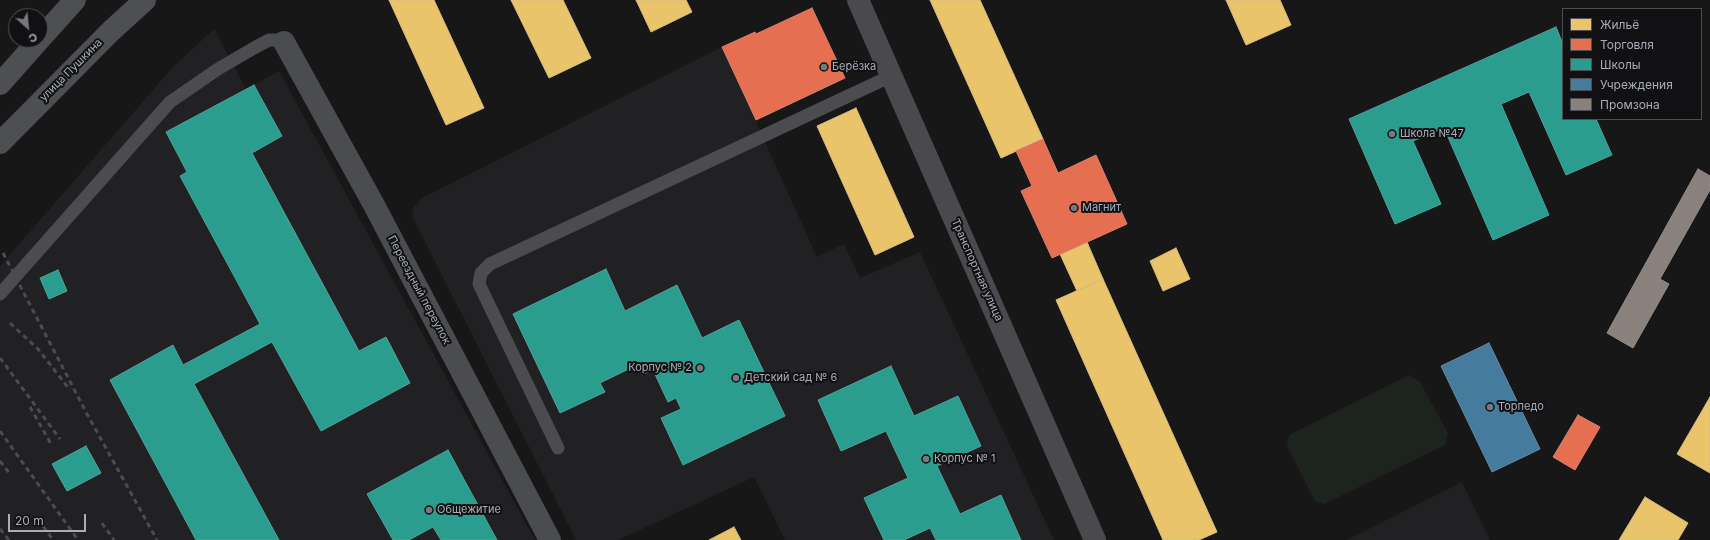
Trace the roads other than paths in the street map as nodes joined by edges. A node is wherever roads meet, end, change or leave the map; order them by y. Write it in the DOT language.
graph roads {
  1 [pos="74,0"];
  2 [pos="145,0"];
  3 [pos="858,0"];
  4 [pos="48,30"];
  5 [pos="284,42"];
  6 [pos="32,48"];
  7 [pos="892,76"];
  8 [pos="0,84"];
  9 [pos="0,143"];
  10 [pos="0,294"];
  11 [pos="558,448"];
  12 [pos="550,540"];
  13 [pos="1095,540"];
  1 -- 4 [label="main road"];
  2 -- 9 [label="main road, улица Пушкина"];
  3 -- 7 [label="street, Транспортная улица"];
  5 -- 10 [label="lane"];
  5 -- 12 [label="street, Переездный переулок"];
  6 -- 8 [label="main road"];
  7 -- 11 [label="lane"];
  7 -- 13 [label="street, Транспортная улица"];
}
